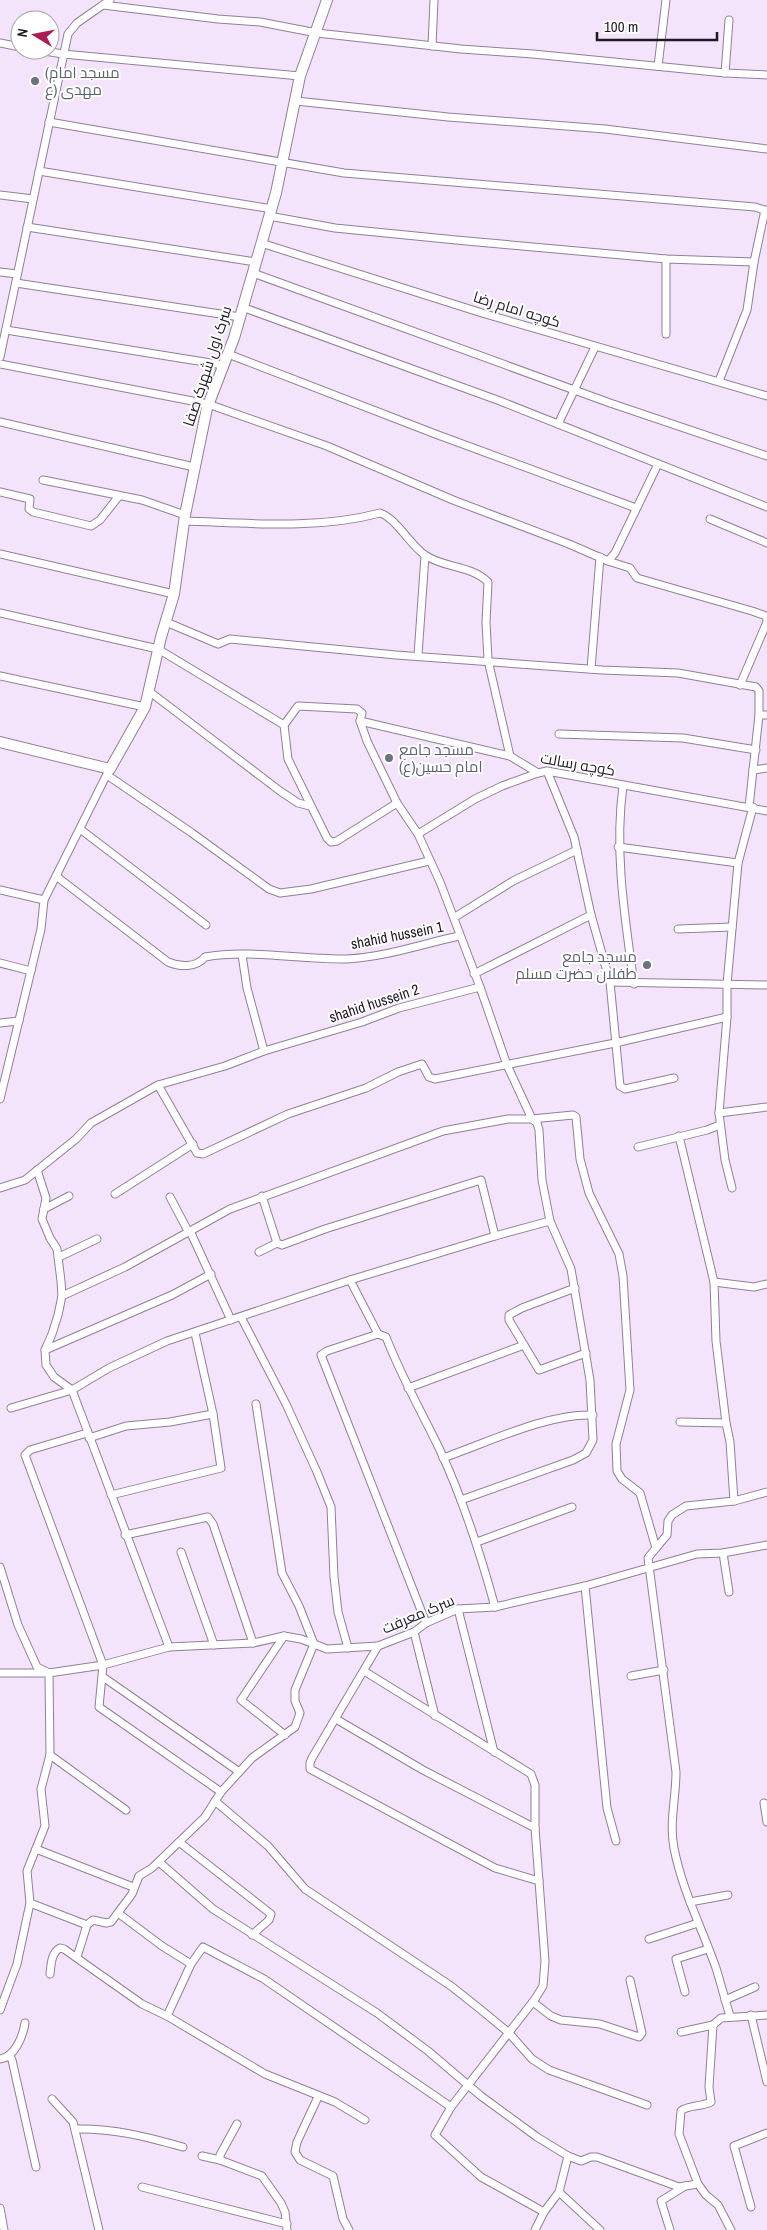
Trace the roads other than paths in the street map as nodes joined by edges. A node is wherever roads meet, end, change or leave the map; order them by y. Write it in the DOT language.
graph roads {
  1 [pos="110,0"];
  2 [pos="327,0"];
  3 [pos="434,0"];
  4 [pos="666,0"];
  5 [pos="103,5"];
  6 [pos="728,20"];
  7 [pos="317,33"];
  8 [pos="432,46"];
  9 [pos="60,54"];
  10 [pos="63,54"];
  11 [pos="658,66"];
  12 [pos="725,73"];
  13 [pos="767,75"];
  14 [pos="300,76"];
  15 [pos="296,101"];
  16 [pos="50,122"];
  17 [pos="767,149"];
  18 [pos="283,162"];
  19 [pos="39,171"];
  20 [pos="0,195"];
  21 [pos="33,199"];
  22 [pos="766,210"];
  23 [pos="270,213"];
  24 [pos="27,226"];
  25 [pos="261,243"];
  26 [pos="666,259"];
  27 [pos="256,262"];
  28 [pos="754,262"];
  29 [pos="0,272"];
  30 [pos="252,273"];
  31 [pos="17,274"];
  32 [pos="16,283"];
  33 [pos="241,312"];
  34 [pos="6,330"];
  35 [pos="666,334"];
  36 [pos="594,347"];
  37 [pos="1,348"];
  38 [pos="228,354"];
  39 [pos="0,357"];
  40 [pos="0,364"];
  41 [pos="223,365"];
  42 [pos="720,381"];
  43 [pos="575,390"];
  44 [pos="767,396"];
  45 [pos="208,404"];
  46 [pos="0,422"];
  47 [pos="558,424"];
  48 [pos="767,456"];
  49 [pos="658,464"];
  50 [pos="194,467"];
  51 [pos="43,480"];
  52 [pos="0,492"];
  53 [pos="119,496"];
  54 [pos="767,507"];
  55 [pos="636,508"];
  56 [pos="184,518"];
  57 [pos="710,519"];
  58 [pos="767,543"];
  59 [pos="0,554"];
  60 [pos="426,556"];
  61 [pos="600,557"];
  62 [pos="608,561"];
  63 [pos="174,594"];
  64 [pos="0,613"];
  65 [pos="767,621"];
  66 [pos="166,622"];
  67 [pos="158,649"];
  68 [pos="418,655"];
  69 [pos="488,660"];
  70 [pos="591,669"];
  71 [pos="0,676"];
  72 [pos="740,685"];
  73 [pos="150,692"];
  74 [pos="145,707"];
  75 [pos="763,715"];
  76 [pos="360,721"];
  77 [pos="284,724"];
  78 [pos="559,734"];
  79 [pos="0,742"];
  80 [pos="756,750"];
  81 [pos="510,756"];
  82 [pos="767,768"];
  83 [pos="753,770"];
  84 [pos="548,771"];
  85 [pos="108,772"];
  86 [pos="538,773"];
  87 [pos="623,786"];
  88 [pos="397,803"];
  89 [pos="310,806"];
  90 [pos="751,807"];
  91 [pos="767,810"];
  92 [pos="80,829"];
  93 [pos="418,834"];
  94 [pos="618,847"];
  95 [pos="577,850"];
  96 [pos="429,861"];
  97 [pos="738,864"];
  98 [pos="56,876"];
  99 [pos="0,890"];
  100 [pos="44,900"];
  101 [pos="591,915"];
  102 [pos="455,917"];
  103 [pos="206,925"];
  104 [pos="732,927"];
  105 [pos="678,929"];
  106 [pos="459,936"];
  107 [pos="242,955"];
  108 [pos="1,964"];
  109 [pos="31,972"];
  110 [pos="474,974"];
  111 [pos="610,982"];
  112 [pos="634,984"];
  113 [pos="727,984"];
  114 [pos="767,985"];
  115 [pos="480,987"];
  116 [pos="727,1017"];
  117 [pos="19,1020"];
  118 [pos="0,1023"];
  119 [pos="615,1043"];
  120 [pos="264,1051"];
  121 [pos="507,1065"];
  122 [pos="674,1078"];
  123 [pos="2,1082"];
  124 [pos="158,1085"];
  125 [pos="0,1099"];
  126 [pos="767,1107"];
  127 [pos="720,1113"];
  128 [pos="532,1119"];
  129 [pos="720,1125"];
  130 [pos="680,1136"];
  131 [pos="193,1144"];
  132 [pos="638,1147"];
  133 [pos="37,1170"];
  134 [pos="0,1188"];
  135 [pos="732,1188"];
  136 [pos="115,1194"];
  137 [pos="69,1196"];
  138 [pos="170,1196"];
  139 [pos="262,1196"];
  140 [pos="44,1209"];
  141 [pos="550,1221"];
  142 [pos="189,1231"];
  143 [pos="495,1236"];
  144 [pos="97,1239"];
  145 [pos="277,1243"];
  146 [pos="259,1252"];
  147 [pos="59,1257"];
  148 [pos="211,1274"];
  149 [pos="350,1280"];
  150 [pos="714,1282"];
  151 [pos="767,1284"];
  152 [pos="575,1288"];
  153 [pos="62,1296"];
  154 [pos="242,1316"];
  155 [pos="231,1320"];
  156 [pos="195,1333"];
  157 [pos="378,1334"];
  158 [pos="524,1345"];
  159 [pos="45,1350"];
  160 [pos="586,1353"];
  161 [pos="408,1388"];
  162 [pos="72,1390"];
  163 [pos="256,1404"];
  164 [pos="10,1408"];
  165 [pos="213,1414"];
  166 [pos="593,1414"];
  167 [pos="680,1422"];
  168 [pos="726,1423"];
  169 [pos="88,1435"];
  170 [pos="443,1458"];
  171 [pos="767,1492"];
  172 [pos="112,1496"];
  173 [pos="461,1500"];
  174 [pos="734,1501"];
  175 [pos="572,1507"];
  176 [pos="126,1535"];
  177 [pos="477,1542"];
  178 [pos="767,1545"];
  179 [pos="656,1548"];
  180 [pos="181,1552"];
  181 [pos="723,1553"];
  182 [pos="0,1567"];
  183 [pos="650,1567"];
  184 [pos="585,1586"];
  185 [pos="729,1592"];
  186 [pos="495,1607"];
  187 [pos="458,1609"];
  188 [pos="426,1623"];
  189 [pos="414,1632"];
  190 [pos="284,1636"];
  191 [pos="253,1643"];
  192 [pos="314,1644"];
  193 [pos="214,1645"];
  194 [pos="378,1646"];
  195 [pos="169,1647"];
  196 [pos="348,1648"];
  197 [pos="103,1664"];
  198 [pos="664,1670"];
  199 [pos="364,1671"];
  200 [pos="0,1673"];
  201 [pos="49,1673"];
  202 [pos="631,1676"];
  203 [pos="103,1677"];
  204 [pos="435,1716"];
  205 [pos="336,1719"];
  206 [pos="285,1735"];
  207 [pos="494,1752"];
  208 [pos="50,1755"];
  209 [pos="238,1772"];
  210 [pos="222,1792"];
  211 [pos="215,1801"];
  212 [pos="764,1803"];
  213 [pos="126,1810"];
  214 [pos="767,1822"];
  215 [pos="535,1828"];
  216 [pos="616,1841"];
  217 [pos="178,1842"];
  218 [pos="36,1849"];
  219 [pos="159,1862"];
  220 [pos="539,1881"];
  221 [pos="133,1887"];
  222 [pos="728,1895"];
  223 [pos="690,1902"];
  224 [pos="30,1903"];
  225 [pos="118,1913"];
  226 [pos="698,1923"];
  227 [pos="87,1925"];
  228 [pos="252,1935"];
  229 [pos="649,1939"];
  230 [pos="708,1949"];
  231 [pos="77,1957"];
  232 [pos="191,1964"];
  233 [pos="50,1974"];
  234 [pos="630,1980"];
  235 [pos="755,1987"];
  236 [pos="685,1992"];
  237 [pos="725,2000"];
  238 [pos="533,2002"];
  239 [pos="0,2010"];
  240 [pos="767,2014"];
  241 [pos="751,2015"];
  242 [pos="167,2016"];
  243 [pos="730,2016"];
  244 [pos="25,2023"];
  245 [pos="712,2025"];
  246 [pos="681,2032"];
  247 [pos="508,2033"];
  248 [pos="9,2055"];
  249 [pos="0,2059"];
  250 [pos="767,2082"];
  251 [pos="468,2085"];
  252 [pos="318,2096"];
  253 [pos="52,2099"];
  254 [pos="647,2105"];
  255 [pos="451,2107"];
  256 [pos="364,2120"];
  257 [pos="237,2124"];
  258 [pos="75,2130"];
  259 [pos="767,2133"];
  260 [pos="183,2147"];
  261 [pos="202,2156"];
  262 [pos="568,2156"];
  263 [pos="220,2160"];
  264 [pos="36,2167"];
  265 [pos="698,2184"];
  266 [pos="685,2186"];
  267 [pos="142,2187"];
  268 [pos="560,2192"];
  269 [pos="751,2207"];
  270 [pos="0,2208"];
  271 [pos="544,2212"];
  272 [pos="287,2227"];
  273 [pos="4,2230"];
  274 [pos="99,2230"];
  275 [pos="348,2230"];
  276 [pos="535,2230"];
  277 [pos="600,2230"];
  278 [pos="670,2230"];
  279 [pos="731,2230"];
  1 -- 5 [label="street"];
  2 -- 7 [label="street, سرک اول شهرک صفا"];
  3 -- 8 [label="street"];
  4 -- 11 [label="street"];
  5 -- 7 [label="street"];
  5 -- 10 [label="street"];
  6 -- 12 [label="street"];
  7 -- 8 [label="street"];
  7 -- 14 [label="street, سرک اول شهرک صفا"];
  8 -- 11 [label="street"];
  9 -- 10 [label="street"];
  10 -- 14 [label="street"];
  10 -- 16 [label="street"];
  11 -- 12 [label="street"];
  12 -- 13 [label="street"];
  14 -- 15 [label="street, سرک اول شهرک صفا"];
  15 -- 17 [label="street"];
  15 -- 18 [label="street, سرک اول شهرک صفا"];
  16 -- 18 [label="street"];
  16 -- 19 [label="street"];
  18 -- 22 [label="street"];
  18 -- 23 [label="street, سرک اول شهرک صفا"];
  19 -- 21 [label="street"];
  19 -- 23 [label="street"];
  20 -- 21 [label="street"];
  21 -- 24 [label="street"];
  22 -- 28 [label="street"];
  23 -- 25 [label="street, سرک اول شهرک صفا"];
  23 -- 26 [label="street"];
  24 -- 27 [label="street"];
  24 -- 31 [label="street"];
  25 -- 27 [label="street, سرک اول شهرک صفا"];
  25 -- 36 [label="street, کوچه امام رضا"];
  26 -- 28 [label="street"];
  26 -- 35 [label="street"];
  27 -- 30 [label="street, سرک اول شهرک صفا"];
  28 -- 42 [label="street"];
  29 -- 31 [label="street"];
  30 -- 33 [label="street, سرک اول شهرک صفا"];
  30 -- 43 [label="street"];
  31 -- 32 [label="street"];
  32 -- 33 [label="street"];
  32 -- 34 [label="street"];
  33 -- 38 [label="street, سرک اول شهرک صفا"];
  33 -- 47 [label="street"];
  34 -- 37 [label="street"];
  34 -- 41 [label="street"];
  36 -- 42 [label="street, کوچه امام رضا"];
  36 -- 43 [label="street"];
  37 -- 39 [label="street"];
  38 -- 41 [label="street, سرک اول شهرک صفا"];
  38 -- 55 [label="street"];
  40 -- 45 [label="street"];
  41 -- 45 [label="street, سرک اول شهرک صفا"];
  42 -- 44 [label="street, کوچه امام رضا"];
  43 -- 47 [label="street"];
  43 -- 48 [label="street"];
  45 -- 50 [label="street, سرک اول شهرک صفا"];
  45 -- 61 [label="street"];
  46 -- 50 [label="street"];
  47 -- 49 [label="street"];
  49 -- 54 [label="street"];
  49 -- 55 [label="street"];
  50 -- 56 [label="street, سرک اول شهرک صفا"];
  51 -- 53 [label="street"];
  52 -- 53 [label="street"];
  53 -- 56 [label="street"];
  55 -- 62 [label="street"];
  56 -- 60 [label="street"];
  56 -- 63 [label="street, سرک اول شهرک صفا"];
  57 -- 58 [label="street"];
  59 -- 63 [label="street"];
  60 -- 68 [label="street"];
  60 -- 69 [label="street"];
  61 -- 62 [label="street"];
  61 -- 70 [label="street"];
  62 -- 65 [label="street"];
  63 -- 66 [label="street, سرک اول شهرک صفا"];
  64 -- 67 [label="street"];
  65 -- 72 [label="street"];
  66 -- 67 [label="street, سرک اول شهرک صفا"];
  66 -- 68 [label="street"];
  67 -- 73 [label="street, سرک اول شهرک صفا"];
  67 -- 77 [label="street"];
  68 -- 69 [label="street"];
  69 -- 70 [label="street"];
  69 -- 81 [label="street"];
  70 -- 72 [label="street"];
  71 -- 74 [label="street"];
  72 -- 75 [label="street"];
  73 -- 74 [label="street, سرک اول شهرک صفا"];
  73 -- 89 [label="street"];
  74 -- 85 [label="street, سرک اول شهرک صفا"];
  75 -- 80 [label="street"];
  76 -- 77 [label="street"];
  76 -- 81 [label="street, کوچه رسالت"];
  76 -- 88 [label="street, shahid hussein 1"];
  77 -- 89 [label="street"];
  78 -- 80 [label="street"];
  79 -- 85 [label="street"];
  80 -- 83 [label="street"];
  81 -- 86 [label="street, کوچه رسالت"];
  82 -- 83 [label="street"];
  83 -- 90 [label="street"];
  84 -- 86 [label="street, کوچه رسالت"];
  84 -- 87 [label="street, کوچه رسالت"];
  84 -- 95 [label="street"];
  85 -- 92 [label="street"];
  85 -- 96 [label="street"];
  86 -- 93 [label="street"];
  87 -- 90 [label="street, کوچه رسالت"];
  87 -- 94 [label="street"];
  88 -- 89 [label="street"];
  88 -- 93 [label="street, shahid hussein 1"];
  90 -- 91 [label="street, کوچه رسالت"];
  90 -- 97 [label="street"];
  92 -- 98 [label="street"];
  92 -- 103 [label="street"];
  93 -- 96 [label="street, shahid hussein 1"];
  94 -- 97 [label="street"];
  94 -- 112 [label="street"];
  95 -- 101 [label="street"];
  95 -- 102 [label="street"];
  96 -- 102 [label="street, shahid hussein 1"];
  97 -- 104 [label="street"];
  98 -- 100 [label="street"];
  98 -- 107 [label="street, shahid hussein 1"];
  99 -- 100 [label="street"];
  100 -- 109 [label="street"];
  101 -- 110 [label="street"];
  101 -- 111 [label="street"];
  102 -- 106 [label="street, shahid hussein 1"];
  104 -- 105 [label="street"];
  104 -- 113 [label="street"];
  106 -- 107 [label="street, shahid hussein 1"];
  106 -- 110 [label="street"];
  107 -- 120 [label="street"];
  108 -- 109 [label="street"];
  109 -- 117 [label="street"];
  110 -- 115 [label="street"];
  111 -- 112 [label="street"];
  111 -- 119 [label="street"];
  112 -- 113 [label="street"];
  113 -- 114 [label="street"];
  113 -- 116 [label="street"];
  115 -- 120 [label="street, shahid hussein 2"];
  115 -- 121 [label="street"];
  116 -- 119 [label="street"];
  116 -- 127 [label="street"];
  117 -- 118 [label="street"];
  117 -- 123 [label="street"];
  119 -- 121 [label="street"];
  119 -- 122 [label="street"];
  120 -- 124 [label="street, shahid hussein 2"];
  121 -- 128 [label="street"];
  121 -- 131 [label="street"];
  123 -- 125 [label="street"];
  124 -- 131 [label="street"];
  124 -- 133 [label="street, shahid hussein 2"];
  126 -- 127 [label="street"];
  127 -- 129 [label="street"];
  128 -- 139 [label="street"];
  128 -- 141 [label="street"];
  128 -- 179 [label="street"];
  129 -- 130 [label="street"];
  129 -- 135 [label="street"];
  130 -- 132 [label="street"];
  130 -- 150 [label="street"];
  131 -- 136 [label="street"];
  133 -- 134 [label="street, shahid hussein 2"];
  133 -- 140 [label="street"];
  137 -- 140 [label="street"];
  138 -- 142 [label="street"];
  139 -- 142 [label="street"];
  139 -- 145 [label="street"];
  140 -- 147 [label="street"];
  141 -- 143 [label="street"];
  141 -- 152 [label="street"];
  142 -- 148 [label="street"];
  142 -- 153 [label="street"];
  143 -- 145 [label="street"];
  143 -- 149 [label="street"];
  144 -- 147 [label="street"];
  145 -- 146 [label="street"];
  147 -- 153 [label="street"];
  148 -- 155 [label="street"];
  148 -- 159 [label="street"];
  149 -- 154 [label="street"];
  149 -- 157 [label="street"];
  150 -- 151 [label="street"];
  150 -- 168 [label="street"];
  152 -- 158 [label="street"];
  152 -- 160 [label="street"];
  153 -- 159 [label="street"];
  154 -- 155 [label="street"];
  154 -- 196 [label="street"];
  155 -- 156 [label="street"];
  156 -- 162 [label="street"];
  156 -- 165 [label="street"];
  157 -- 161 [label="street"];
  157 -- 188 [label="street"];
  158 -- 160 [label="street"];
  158 -- 161 [label="street"];
  159 -- 162 [label="street"];
  160 -- 166 [label="street"];
  161 -- 170 [label="street"];
  162 -- 164 [label="street"];
  162 -- 169 [label="street"];
  163 -- 192 [label="street"];
  165 -- 169 [label="street"];
  165 -- 172 [label="street"];
  166 -- 170 [label="street"];
  166 -- 173 [label="street"];
  167 -- 168 [label="street"];
  168 -- 174 [label="street"];
  169 -- 172 [label="street"];
  169 -- 197 [label="street"];
  170 -- 173 [label="street"];
  171 -- 174 [label="street"];
  172 -- 176 [label="street"];
  173 -- 177 [label="street"];
  174 -- 179 [label="street"];
  175 -- 177 [label="street"];
  176 -- 191 [label="street"];
  176 -- 195 [label="street"];
  177 -- 186 [label="street"];
  178 -- 181 [label="street, سرک معرفت"];
  179 -- 183 [label="street"];
  180 -- 193 [label="street"];
  181 -- 183 [label="street, سرک معرفت"];
  181 -- 185 [label="street"];
  182 -- 201 [label="street"];
  183 -- 184 [label="street, سرک معرفت"];
  183 -- 198 [label="street"];
  184 -- 186 [label="street, سرک معرفت"];
  184 -- 216 [label="street"];
  186 -- 187 [label="street, سرک معرفت"];
  187 -- 188 [label="street, سرک معرفت"];
  187 -- 207 [label="street"];
  188 -- 189 [label="street, سرک معرفت"];
  189 -- 194 [label="street, سرک معرفت"];
  189 -- 204 [label="street"];
  190 -- 191 [label="street, سرک معرفت"];
  190 -- 192 [label="street, سرک معرفت"];
  190 -- 206 [label="street"];
  191 -- 193 [label="street, سرک معرفت"];
  192 -- 196 [label="street, سرک معرفت"];
  192 -- 206 [label="street"];
  193 -- 195 [label="street, سرک معرفت"];
  194 -- 196 [label="street, سرک معرفت"];
  194 -- 199 [label="street"];
  195 -- 197 [label="street, سرک معرفت"];
  197 -- 201 [label="street, سرک معرفت"];
  197 -- 203 [label="street"];
  198 -- 202 [label="street"];
  198 -- 223 [label="street"];
  199 -- 204 [label="street"];
  199 -- 205 [label="street"];
  200 -- 201 [label="street, سرک معرفت"];
  201 -- 208 [label="street"];
  203 -- 209 [label="street"];
  203 -- 210 [label="street"];
  204 -- 207 [label="street"];
  205 -- 215 [label="street"];
  205 -- 220 [label="street"];
  206 -- 209 [label="street"];
  207 -- 215 [label="street"];
  208 -- 213 [label="street"];
  208 -- 218 [label="street"];
  209 -- 210 [label="street"];
  210 -- 211 [label="street"];
  211 -- 217 [label="street"];
  211 -- 247 [label="street"];
  212 -- 214 [label="street"];
  215 -- 220 [label="street"];
  217 -- 219 [label="street"];
  217 -- 228 [label="street"];
  218 -- 221 [label="street"];
  218 -- 224 [label="street"];
  219 -- 221 [label="street"];
  219 -- 228 [label="street"];
  220 -- 238 [label="street"];
  221 -- 225 [label="street"];
  222 -- 223 [label="street"];
  223 -- 226 [label="street"];
  224 -- 227 [label="street"];
  224 -- 239 [label="street"];
  225 -- 227 [label="street"];
  225 -- 232 [label="street"];
  226 -- 229 [label="street"];
  226 -- 230 [label="street"];
  227 -- 231 [label="street"];
  228 -- 251 [label="street"];
  230 -- 236 [label="street"];
  230 -- 237 [label="street"];
  231 -- 233 [label="street"];
  231 -- 242 [label="street"];
  232 -- 242 [label="street"];
  232 -- 255 [label="street"];
  234 -- 238 [label="street"];
  235 -- 237 [label="street"];
  237 -- 243 [label="street"];
  238 -- 247 [label="street"];
  240 -- 241 [label="street"];
  241 -- 243 [label="street"];
  241 -- 250 [label="street"];
  242 -- 252 [label="street"];
  243 -- 245 [label="street"];
  244 -- 248 [label="street"];
  245 -- 246 [label="street"];
  245 -- 265 [label="street"];
  247 -- 251 [label="street"];
  247 -- 254 [label="street"];
  248 -- 249 [label="street"];
  248 -- 264 [label="street"];
  251 -- 255 [label="street"];
  251 -- 262 [label="street"];
  252 -- 256 [label="street"];
  252 -- 275 [label="street"];
  253 -- 258 [label="street"];
  255 -- 271 [label="street"];
  257 -- 263 [label="street"];
  258 -- 260 [label="street"];
  258 -- 274 [label="street"];
  259 -- 269 [label="street"];
  261 -- 263 [label="street"];
  262 -- 266 [label="street"];
  262 -- 268 [label="street"];
  263 -- 272 [label="street"];
  265 -- 266 [label="street"];
  265 -- 279 [label="street"];
  266 -- 278 [label="street"];
  267 -- 272 [label="street"];
  268 -- 271 [label="street"];
  268 -- 277 [label="street"];
  270 -- 273 [label="street"];
  271 -- 276 [label="street"];
}
